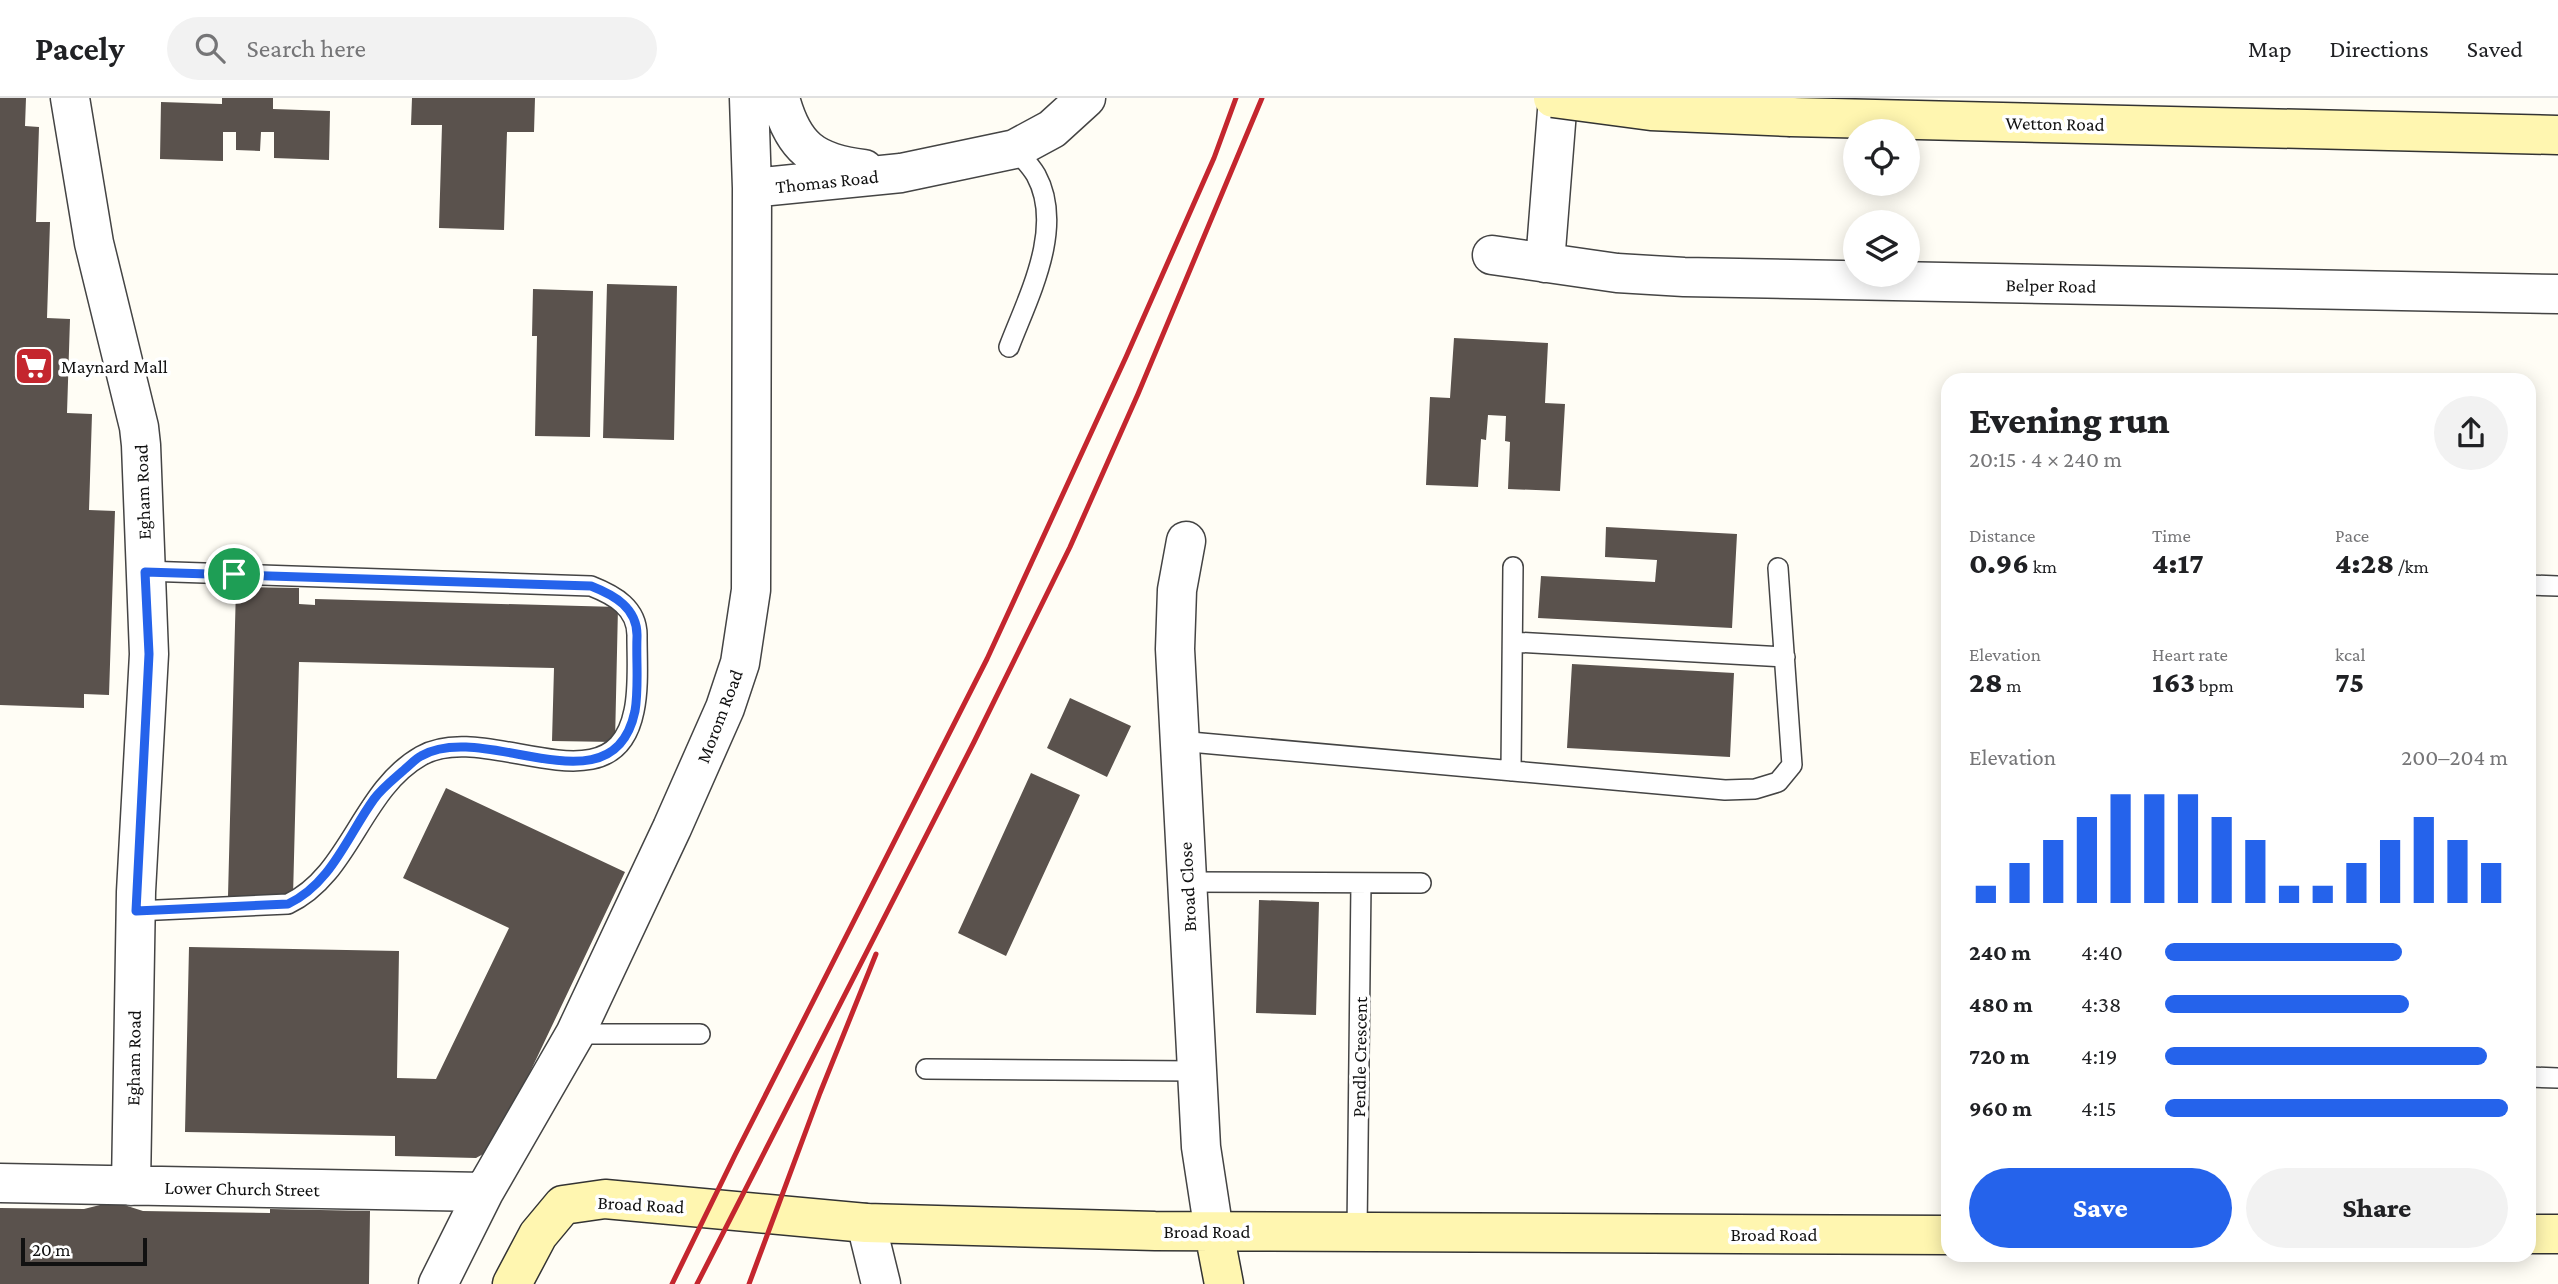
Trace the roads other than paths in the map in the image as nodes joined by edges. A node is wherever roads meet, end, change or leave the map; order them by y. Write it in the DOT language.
graph roads {
  1 [pos="70,98"];
  2 [pos="749,98"];
  3 [pos="778,98"];
  4 [pos="1086,98"];
  5 [pos="1555,98"];
  6 [pos="2558,135"];
  7 [pos="1016,149"];
  8 [pos="901,173"];
  9 [pos="752,188"];
  10 [pos="1492,255"];
  11 [pos="1545,263"];
  12 [pos="2558,294"];
  13 [pos="1009,347"];
  14 [pos="1186,541"];
  15 [pos="1513,567"];
  16 [pos="1778,568"];
  17 [pos="145,572"];
  18 [pos="2536,584"];
  19 [pos="2558,586"];
  20 [pos="1513,642"];
  21 [pos="1785,657"];
  22 [pos="1179,741"];
  23 [pos="1511,771"];
  24 [pos="1186,882"];
  25 [pos="1361,883"];
  26 [pos="1421,883"];
  27 [pos="136,911"];
  28 [pos="575,1034"];
  29 [pos="700,1034"];
  30 [pos="926,1069"];
  31 [pos="1197,1071"];
  32 [pos="2536,1077"];
  33 [pos="2558,1078"];
  34 [pos="0,1183"];
  35 [pos="131,1186"];
  36 [pos="484,1192"];
  37 [pos="866,1223"];
  38 [pos="1214,1232"];
  39 [pos="1357,1232"];
  40 [pos="2536,1234"];
  41 [pos="2558,1234"];
  42 [pos="1941,1235"];
  43 [pos="438,1284"];
  44 [pos="512,1284"];
  45 [pos="881,1284"];
  46 [pos="1224,1284"];
  1 -- 17 [label="street, Egham Road"];
  2 -- 9 [label="street, Morom Road"];
  3 -- 8 [label="street, Thomas Road"];
  3 -- 9 [label="street, Morom Road"];
  4 -- 7 [label="street, Thomas Road"];
  5 -- 6 [label="street, Wetton Road, bridge"];
  5 -- 11 [label="street"];
  7 -- 8 [label="street, Thomas Road"];
  7 -- 13 [label="lane"];
  8 -- 9 [label="street, Thomas Road"];
  9 -- 28 [label="street, Morom Road"];
  10 -- 11 [label="street, Belper Road"];
  11 -- 12 [label="street, Belper Road"];
  14 -- 22 [label="street, Broad Close"];
  15 -- 20 [label="lane"];
  16 -- 21 [label="lane"];
  17 -- 27 [label="street, Egham Road"];
  17 -- 27 [label="lane"];
  18 -- 19 [label="lane"];
  20 -- 21 [label="lane"];
  20 -- 23 [label="lane"];
  21 -- 23 [label="lane"];
  22 -- 23 [label="lane"];
  22 -- 24 [label="street, Broad Close"];
  24 -- 25 [label="lane"];
  24 -- 31 [label="street, Broad Close"];
  25 -- 26 [label="lane"];
  25 -- 39 [label="lane, Pendle Crescent"];
  27 -- 35 [label="street, Egham Road"];
  28 -- 29 [label="lane"];
  28 -- 36 [label="street, Morom Road"];
  30 -- 31 [label="lane"];
  31 -- 38 [label="street, Broad Close"];
  32 -- 33 [label="lane"];
  34 -- 35 [label="street, Lower Church Street"];
  35 -- 36 [label="street, Lower Church Street"];
  36 -- 43 [label="street, Morom Road"];
  37 -- 38 [label="street, Broad Road"];
  37 -- 44 [label="street, Broad Road"];
  37 -- 45 [label="street"];
  38 -- 39 [label="street, Broad Road"];
  38 -- 46 [label="street"];
  39 -- 42 [label="street, Broad Road"];
  40 -- 41 [label="street"];
}
